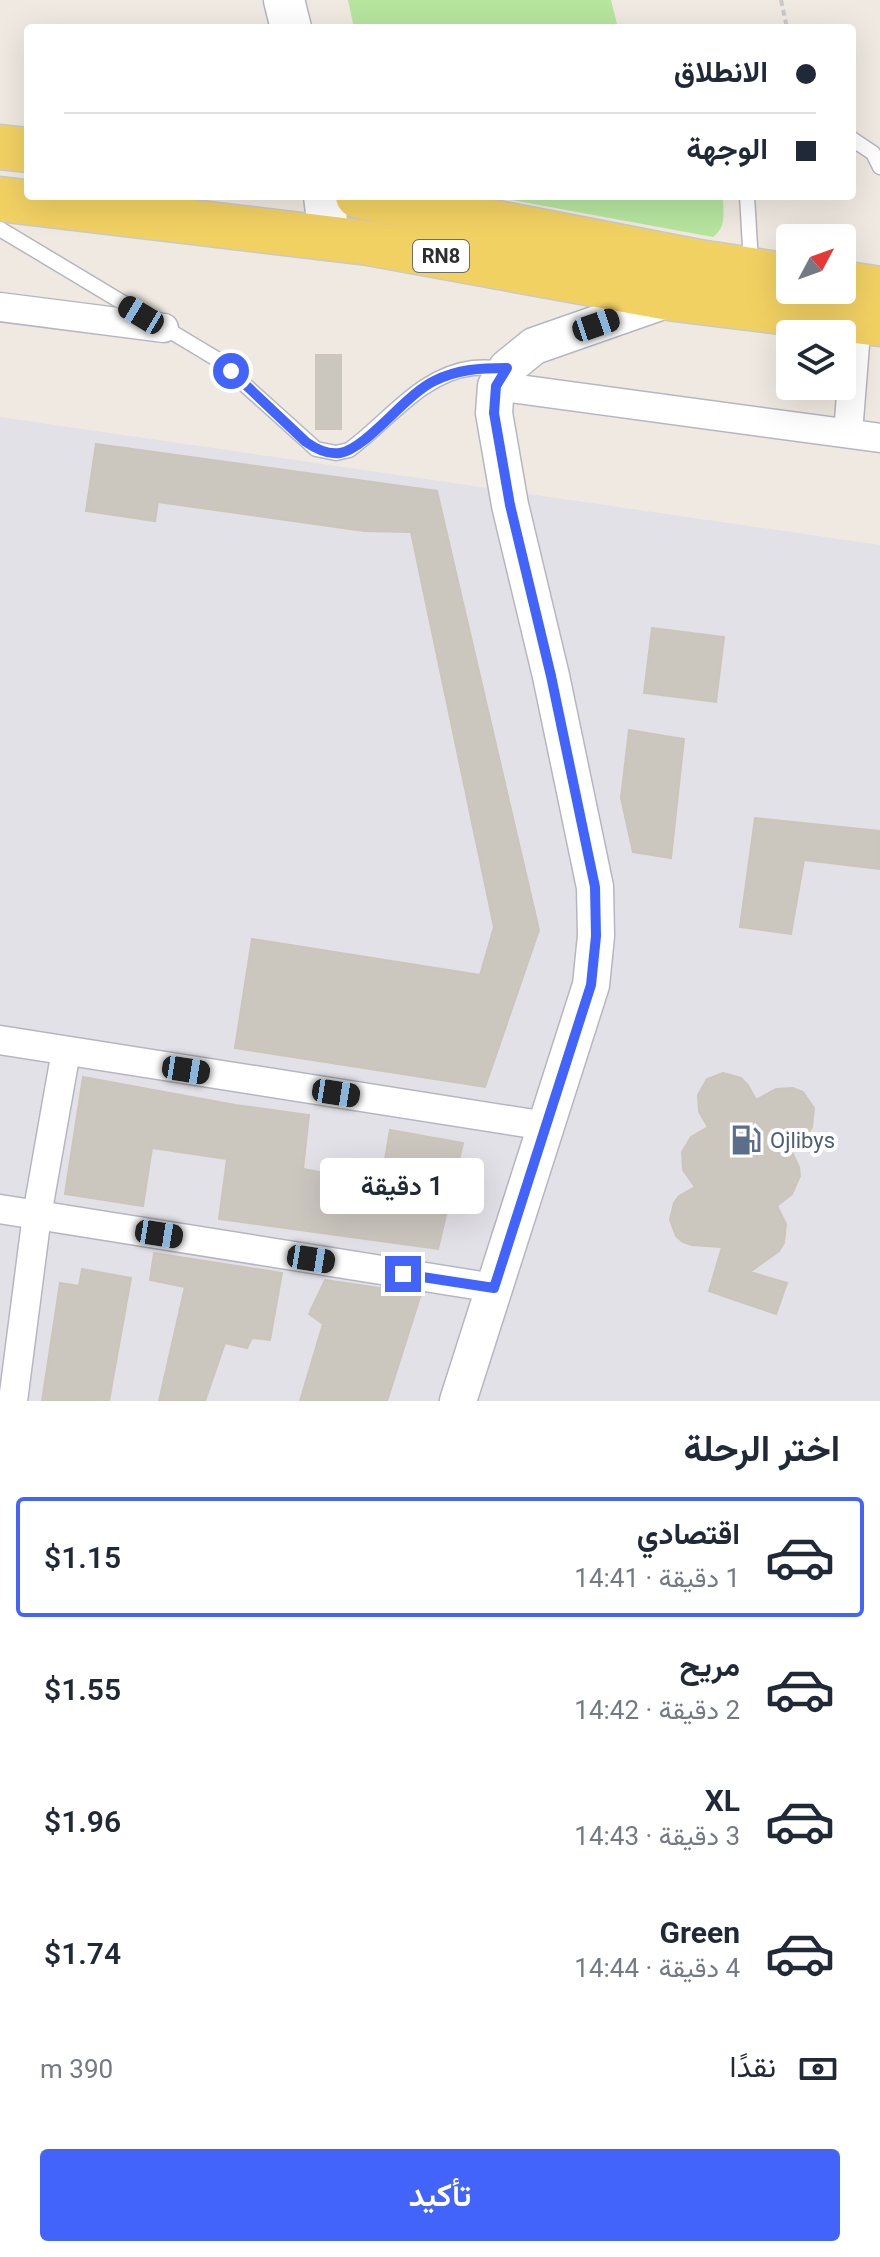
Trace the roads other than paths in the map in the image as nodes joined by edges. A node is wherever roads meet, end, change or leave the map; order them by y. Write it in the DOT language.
graph roads {
  1 [pos="284,0"];
  2 [pos="313,0"];
  3 [pos="290,24"];
  4 [pos="318,24"];
  5 [pos="856,142"];
  6 [pos="0,147"];
  7 [pos="24,150"];
  8 [pos="880,167"];
  9 [pos="0,199"];
  10 [pos="356,200"];
  11 [pos="379,200"];
  12 [pos="747,200"];
  13 [pos="340,226"];
  14 [pos="0,229"];
  15 [pos="699,262"];
  16 [pos="758,286"];
  17 [pos="675,299"];
  18 [pos="864,301"];
  19 [pos="0,307"];
  20 [pos="164,328"];
  21 [pos="501,377"];
  22 [pos="848,433"];
  23 [pos="880,438"];
  24 [pos="0,1040"];
  25 [pos="66,1051"];
  26 [pos="546,1126"];
  27 [pos="0,1209"];
  28 [pos="37,1215"];
  29 [pos="494,1288"];
  30 [pos="13,1401"];
  31 [pos="458,1401"];
  1 -- 3 [label="main road"];
  2 -- 4 [label="main road"];
  5 -- 8 [label="lane"];
  6 -- 7 [label="main road"];
  9 -- 13 [label="main road, RN8"];
  10 -- 13 [label="main road"];
  11 -- 15 [label="main road, RN8"];
  12 -- 16 [label="lane"];
  13 -- 17 [label="main road, RN8"];
  14 -- 20 [label="lane"];
  15 -- 16 [label="main road, RN8"];
  15 -- 17 [label="street"];
  16 -- 17 [label="main road, RN8"];
  16 -- 18 [label="main road, RN8"];
  17 -- 21 [label="street"];
  18 -- 22 [label="street"];
  19 -- 20 [label="street"];
  20 -- 21 [label="lane"];
  21 -- 22 [label="street"];
  21 -- 26 [label="street"];
  22 -- 23 [label="street"];
  24 -- 25 [label="street"];
  25 -- 26 [label="street"];
  25 -- 28 [label="street"];
  26 -- 29 [label="street"];
  27 -- 28 [label="street"];
  28 -- 29 [label="street"];
  28 -- 30 [label="street"];
  29 -- 31 [label="street"];
}
